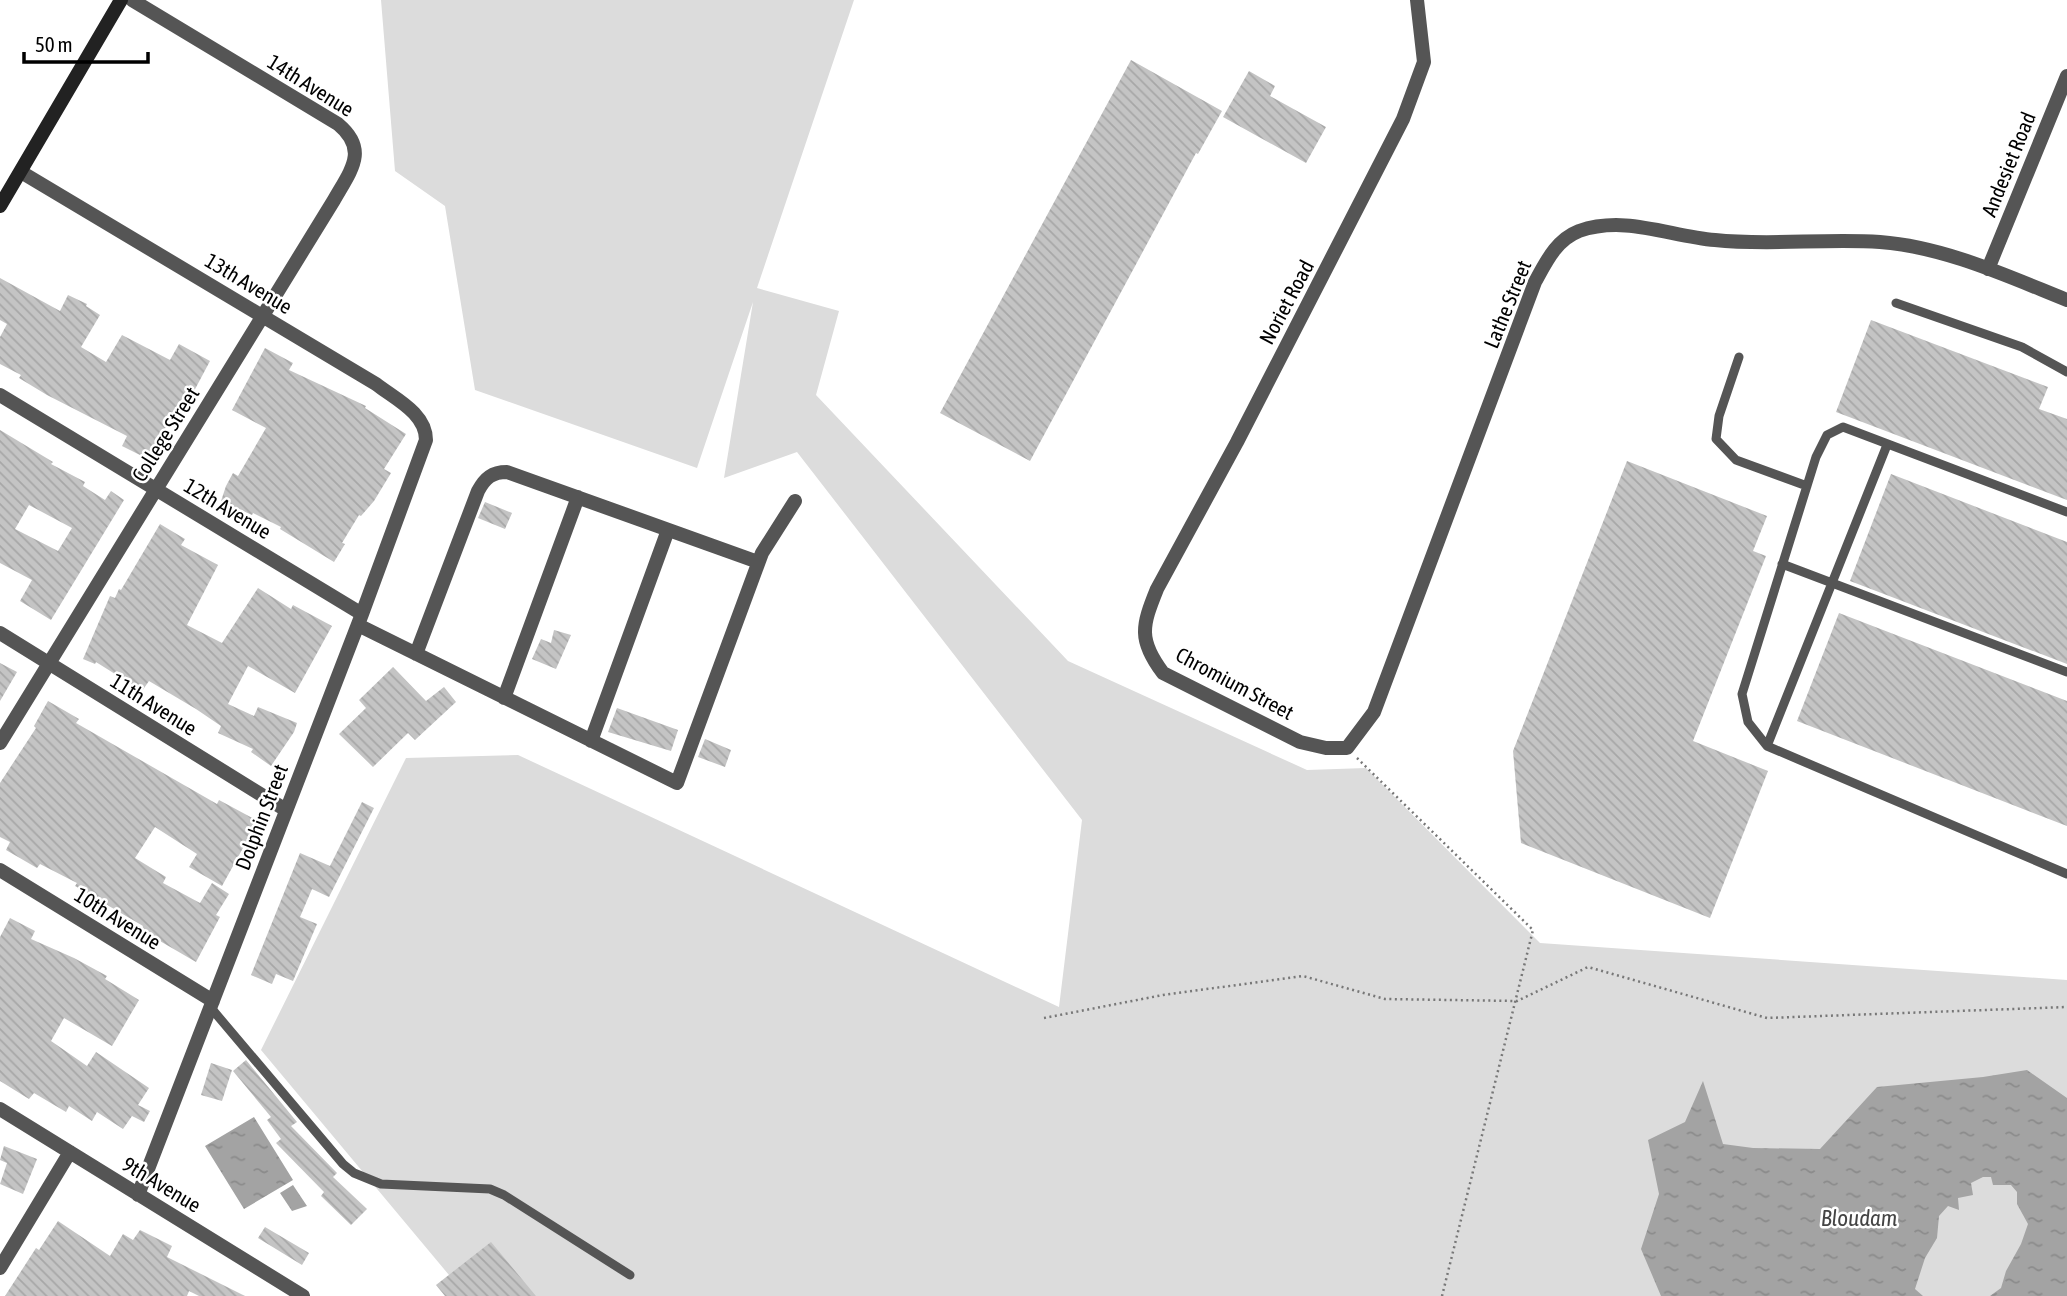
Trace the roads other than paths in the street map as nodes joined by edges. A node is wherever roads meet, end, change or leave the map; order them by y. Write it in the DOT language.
graph roads {
  1 [pos="121,0"];
  2 [pos="132,0"];
  3 [pos="1416,0"];
  4 [pos="2067,76"];
  5 [pos="356,144"];
  6 [pos="21,172"];
  7 [pos="0,206"];
  8 [pos="1988,269"];
  9 [pos="2067,300"];
  10 [pos="1896,303"];
  11 [pos="263,315"];
  12 [pos="1740,357"];
  13 [pos="2067,372"];
  14 [pos="0,395"];
  15 [pos="1887,446"];
  16 [pos="421,452"];
  17 [pos="1807,486"];
  18 [pos="156,489"];
  19 [pos="578,497"];
  20 [pos="795,501"];
  21 [pos="2067,512"];
  22 [pos="668,530"];
  23 [pos="758,562"];
  24 [pos="1782,564"];
  25 [pos="1832,583"];
  26 [pos="1147,613"];
  27 [pos="360,619"];
  28 [pos="0,634"];
  29 [pos="416,654"];
  30 [pos="49,664"];
  31 [pos="2067,672"];
  32 [pos="504,698"];
  33 [pos="591,741"];
  34 [pos="0,743"];
  35 [pos="1768,746"];
  36 [pos="1347,748"];
  37 [pos="286,810"];
  38 [pos="0,870"];
  39 [pos="2067,874"];
  40 [pos="212,1004"];
  41 [pos="0,1109"];
  42 [pos="70,1152"];
  43 [pos="138,1195"];
  44 [pos="0,1268"];
  45 [pos="630,1275"];
  46 [pos="303,1296"];
  1 -- 6 [label="main road"];
  2 -- 5 [label="street, 14th Avenue"];
  3 -- 26 [label="street, Noriet Road"];
  4 -- 8 [label="street, Andesiet Road"];
  5 -- 11 [label="street, College Street"];
  6 -- 7 [label="main road"];
  6 -- 11 [label="street, 13th Avenue"];
  8 -- 9 [label="street, Lathe Street"];
  8 -- 36 [label="street, Lathe Street"];
  10 -- 13 [label="lane"];
  11 -- 16 [label="street, 13th Avenue"];
  11 -- 18 [label="street, College Street"];
  12 -- 17 [label="lane"];
  14 -- 18 [label="street, 12th Avenue"];
  15 -- 17 [label="lane"];
  15 -- 21 [label="lane"];
  15 -- 25 [label="lane"];
  16 -- 27 [label="street, Dolphin Street"];
  17 -- 24 [label="lane"];
  18 -- 27 [label="street, 12th Avenue"];
  18 -- 30 [label="street, College Street"];
  19 -- 22 [label="street"];
  19 -- 29 [label="street"];
  19 -- 32 [label="street"];
  20 -- 23 [label="street"];
  22 -- 23 [label="street"];
  22 -- 33 [label="street"];
  23 -- 33 [label="street, 12th Avenue"];
  24 -- 25 [label="lane"];
  24 -- 35 [label="lane"];
  25 -- 31 [label="lane"];
  25 -- 35 [label="lane"];
  26 -- 36 [label="street, Chromium Street"];
  27 -- 29 [label="street, 12th Avenue"];
  27 -- 37 [label="street, Dolphin Street"];
  28 -- 30 [label="street, 11th Avenue"];
  29 -- 32 [label="street, 12th Avenue"];
  30 -- 34 [label="street, College Street"];
  30 -- 37 [label="street, 11th Avenue"];
  32 -- 33 [label="street, 12th Avenue"];
  35 -- 39 [label="lane"];
  37 -- 40 [label="street, Dolphin Street"];
  38 -- 40 [label="street, 10th Avenue"];
  40 -- 43 [label="street, Dolphin Street"];
  40 -- 45 [label="lane"];
  41 -- 42 [label="street, 9th Avenue"];
  42 -- 43 [label="street, 9th Avenue"];
  42 -- 44 [label="street"];
  43 -- 46 [label="street, 9th Avenue"];
}
